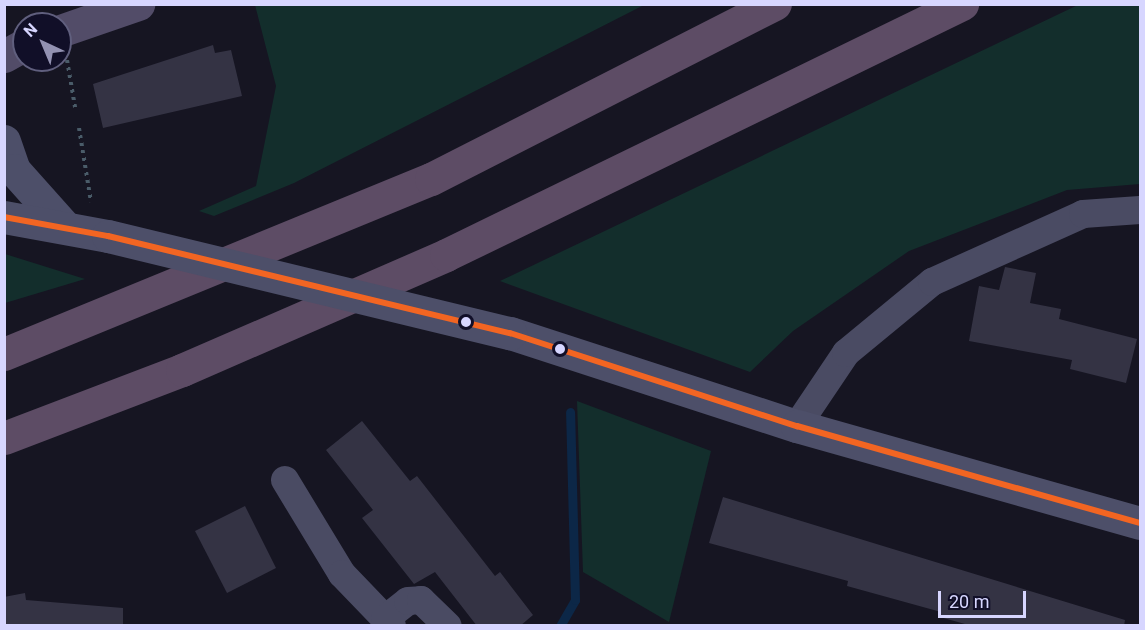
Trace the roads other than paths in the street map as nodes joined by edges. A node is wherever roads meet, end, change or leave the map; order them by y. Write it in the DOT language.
graph roads {
  1 [pos="138,4"];
  2 [pos="775,4"];
  3 [pos="962,4"];
  4 [pos="72,26"];
  5 [pos="4,141"];
  6 [pos="1140,210"];
  7 [pos="4,217"];
  8 [pos="89,232"];
  9 [pos="4,354"];
  10 [pos="797,426"];
  11 [pos="4,438"];
  12 [pos="285,480"];
  13 [pos="1140,523"];
  14 [pos="388,622"];
  15 [pos="448,626"];
  1 -- 4 [label="main road"];
  2 -- 9 [label="highway"];
  3 -- 11 [label="highway"];
  5 -- 8 [label="main road"];
  6 -- 10 [label="street"];
  7 -- 8 [label="main road"];
  8 -- 10 [label="main road, bridge"];
  10 -- 13 [label="main road"];
  12 -- 14 [label="street"];
  14 -- 15 [label="street"];
}
